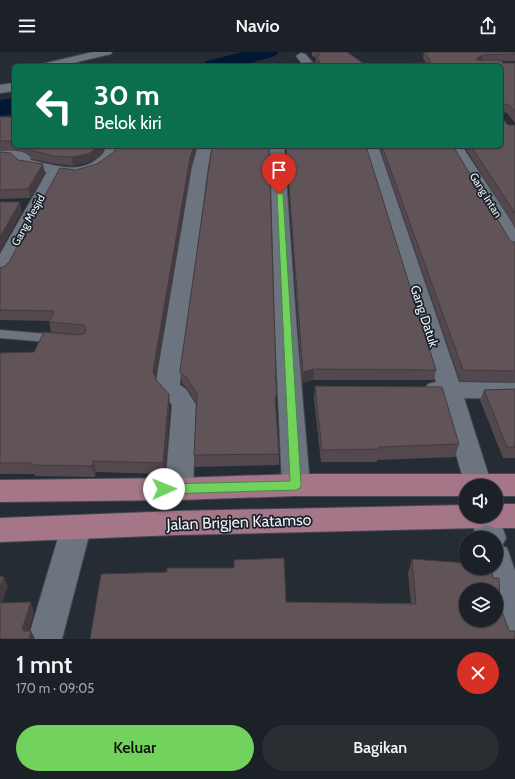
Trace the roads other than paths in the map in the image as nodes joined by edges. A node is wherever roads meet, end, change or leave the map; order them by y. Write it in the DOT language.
graph roads {
  1 [pos="107,52"];
  2 [pos="301,56"];
  3 [pos="55,64"];
  4 [pos="308,64"];
  5 [pos="12,87"];
  6 [pos="0,89"];
  7 [pos="111,148"];
  8 [pos="205,148"];
  9 [pos="277,148"];
  10 [pos="372,148"];
  11 [pos="456,148"];
  12 [pos="0,155"];
  13 [pos="56,170"];
  14 [pos="515,246"];
  15 [pos="0,271"];
  16 [pos="0,334"];
  17 [pos="73,340"];
  18 [pos="412,390"];
  19 [pos="450,390"];
  20 [pos="515,391"];
  21 [pos="476,479"];
  22 [pos="296,485"];
  23 [pos="503,485"];
  24 [pos="515,485"];
  25 [pos="459,486"];
  26 [pos="179,489"];
  27 [pos="0,491"];
  28 [pos="459,516"];
  29 [pos="503,516"];
  30 [pos="515,516"];
  31 [pos="76,528"];
  32 [pos="0,530"];
  33 [pos="501,575"];
  34 [pos="515,629"];
  35 [pos="45,639"];
  1 -- 3 [label="street"];
  2 -- 4 [label="street"];
  5 -- 6 [label="street"];
  7 -- 13 [label="street"];
  8 -- 26 [label="street"];
  9 -- 22 [label="street"];
  10 -- 19 [label="street, Gang Datuk"];
  11 -- 14 [label="street, Gang Intan"];
  12 -- 13 [label="street"];
  13 -- 15 [label="street, Gang Mesjid"];
  16 -- 17 [label="lane"];
  18 -- 19 [label="street"];
  19 -- 20 [label="street"];
  19 -- 21 [label="street, Gang Datuk"];
  22 -- 25 [label="main road"];
  22 -- 26 [label="main road"];
  23 -- 24 [label="main road"];
  26 -- 27 [label="main road"];
  28 -- 31 [label="main road, Jalan Brigjen Katamso"];
  29 -- 30 [label="main road"];
  31 -- 32 [label="main road, Jalan Brigjen Katamso"];
  31 -- 35 [label="street"];
  33 -- 34 [label="street"];
}
